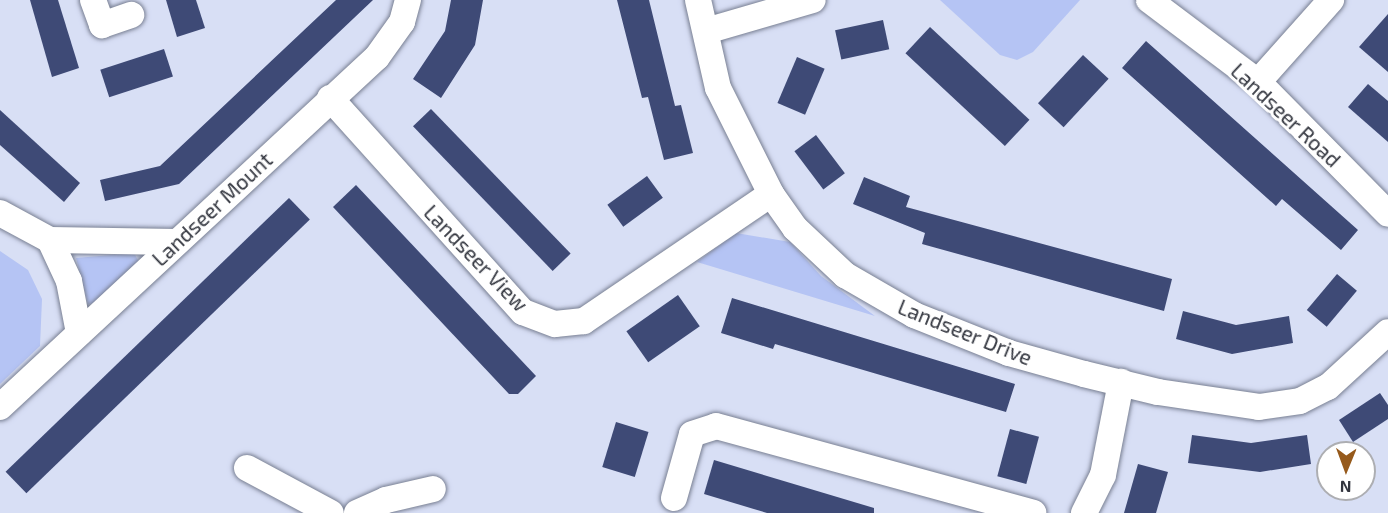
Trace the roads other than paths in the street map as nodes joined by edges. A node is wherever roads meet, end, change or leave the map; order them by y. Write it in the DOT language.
graph roads {
  1 [pos="93,0"];
  2 [pos="408,0"];
  3 [pos="698,0"];
  4 [pos="813,0"];
  5 [pos="1149,0"];
  6 [pos="1331,0"];
  7 [pos="131,15"];
  8 [pos="706,31"];
  9 [pos="1258,82"];
  10 [pos="330,98"];
  11 [pos="771,194"];
  12 [pos="0,213"];
  13 [pos="1388,214"];
  14 [pos="50,240"];
  15 [pos="177,242"];
  16 [pos="1388,332"];
  17 [pos="80,333"];
  18 [pos="1120,382"];
  19 [pos="0,407"];
  20 [pos="247,468"];
  21 [pos="432,489"];
  22 [pos="674,498"];
  23 [pos="332,513"];
  24 [pos="357,513"];
  25 [pos="1033,513"];
  26 [pos="1084,513"];
  1 -- 7 [label="street"];
  2 -- 10 [label="street, Landseer Mount"];
  3 -- 8 [label="street, Landseer Drive"];
  4 -- 8 [label="street"];
  5 -- 9 [label="street, Landseer Road"];
  6 -- 9 [label="street"];
  8 -- 11 [label="street, Landseer Drive"];
  9 -- 13 [label="street, Landseer Road"];
  10 -- 11 [label="street, Landseer View"];
  10 -- 15 [label="street, Landseer Mount"];
  11 -- 18 [label="street, Landseer Drive"];
  12 -- 14 [label="street"];
  14 -- 15 [label="street"];
  14 -- 17 [label="street"];
  15 -- 17 [label="street, Landseer Mount"];
  16 -- 18 [label="street, Landseer Drive"];
  17 -- 19 [label="street, Landseer Mount"];
  18 -- 26 [label="street"];
  20 -- 23 [label="street"];
  21 -- 24 [label="street"];
  22 -- 25 [label="street"];
}
